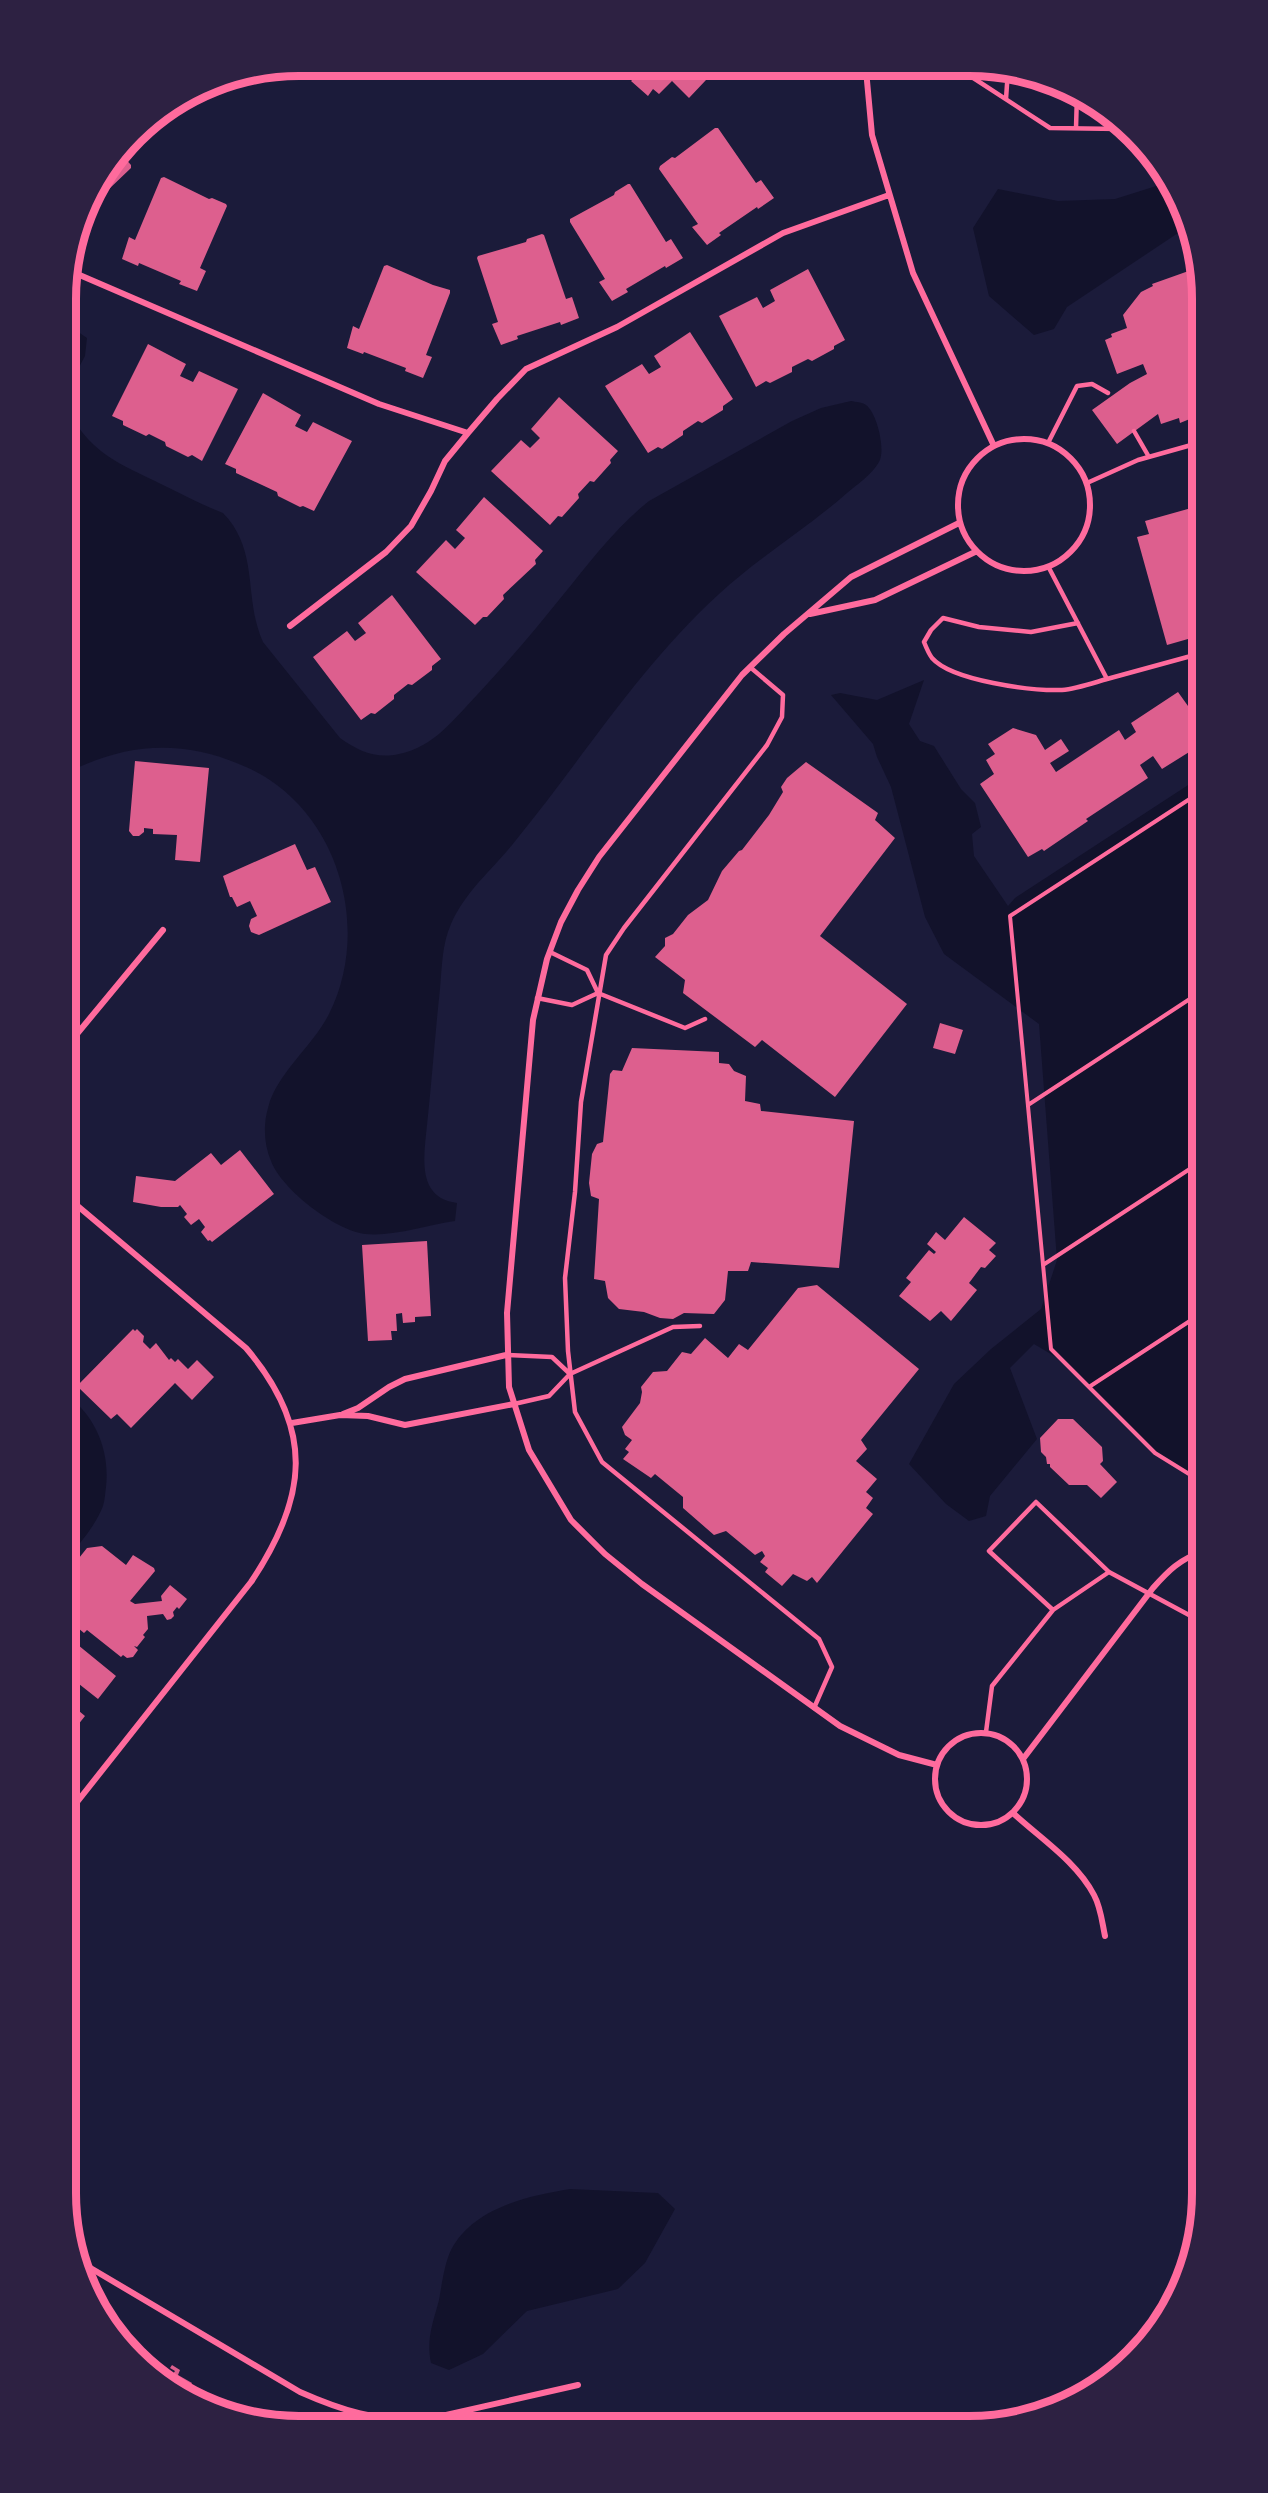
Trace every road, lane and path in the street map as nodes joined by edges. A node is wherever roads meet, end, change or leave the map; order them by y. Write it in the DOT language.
graph roads {
  1 [pos="867,77"];
  2 [pos="972,77"];
  3 [pos="1007,80"];
  4 [pos="1006,99"];
  5 [pos="1077,104"];
  6 [pos="1076,128"];
  7 [pos="1112,129"];
  8 [pos="889,195"];
  9 [pos="78,274"];
  10 [pos="1108,393"];
  11 [pos="1134,431"];
  12 [pos="468,433"];
  13 [pos="1048,443"];
  14 [pos="1192,445"];
  15 [pos="994,446"];
  16 [pos="1149,457"];
  17 [pos="1087,483"];
  18 [pos="959,523"];
  19 [pos="975,552"];
  20 [pos="1049,568"];
  21 [pos="809,614"];
  22 [pos="1078,623"];
  23 [pos="290,626"];
  24 [pos="1192,656"];
  25 [pos="750,667"];
  26 [pos="1107,679"];
  27 [pos="1192,797"];
  28 [pos="163,930"];
  29 [pos="550,951"];
  30 [pos="598,993"];
  31 [pos="537,998"];
  32 [pos="1192,998"];
  33 [pos="705,1019"];
  34 [pos="76,1035"];
  35 [pos="1028,1105"];
  36 [pos="1192,1168"];
  37 [pos="76,1205"];
  38 [pos="1043,1265"];
  39 [pos="1192,1320"];
  40 [pos="700,1326"];
  41 [pos="506,1355"];
  42 [pos="570,1374"];
  43 [pos="1089,1387"];
  44 [pos="514,1404"];
  45 [pos="340,1415"];
  46 [pos="292,1424"];
  47 [pos="1192,1476"];
  48 [pos="1192,1555"];
  49 [pos="1109,1572"];
  50 [pos="1148,1594"];
  51 [pos="1053,1610"];
  52 [pos="1192,1617"];
  53 [pos="814,1708"];
  54 [pos="986,1732"];
  55 [pos="1023,1759"];
  56 [pos="937,1765"];
  57 [pos="76,1803"];
  58 [pos="1013,1813"];
  59 [pos="1105,1936"];
  60 [pos="89,2267"];
  61 [pos="578,2385"];
  62 [pos="372,2416"];
  63 [pos="442,2416"];
  1 -- 8 [label="street"];
  2 -- 4 [label="lane"];
  3 -- 4 [label="lane"];
  4 -- 6 [label="lane"];
  5 -- 6 [label="lane"];
  6 -- 7 [label="lane"];
  8 -- 12 [label="street"];
  8 -- 15 [label="street"];
  9 -- 12 [label="street"];
  10 -- 13 [label="lane"];
  11 -- 16 [label="lane"];
  12 -- 23 [label="street"];
  13 -- 15 [label="street"];
  13 -- 17 [label="street"];
  14 -- 16 [label="lane"];
  15 -- 18 [label="street"];
  16 -- 17 [label="lane"];
  17 -- 20 [label="street"];
  18 -- 19 [label="street"];
  18 -- 21 [label="street"];
  19 -- 20 [label="street"];
  19 -- 21 [label="street"];
  20 -- 22 [label="lane"];
  21 -- 25 [label="street"];
  22 -- 26 [label="lane"];
  22 -- 26 [label="lane"];
  24 -- 26 [label="lane"];
  25 -- 29 [label="street"];
  25 -- 30 [label="lane"];
  27 -- 35 [label="path"];
  28 -- 34 [label="street"];
  29 -- 30 [label="lane"];
  29 -- 31 [label="street"];
  30 -- 31 [label="lane"];
  30 -- 33 [label="lane"];
  30 -- 42 [label="lane"];
  31 -- 41 [label="street"];
  32 -- 35 [label="path"];
  35 -- 38 [label="path"];
  36 -- 38 [label="path"];
  37 -- 46 [label="street"];
  38 -- 43 [label="path"];
  39 -- 43 [label="path"];
  40 -- 42 [label="lane"];
  41 -- 42 [label="lane"];
  41 -- 44 [label="street"];
  41 -- 45 [label="street"];
  42 -- 44 [label="lane"];
  42 -- 53 [label="lane"];
  43 -- 47 [label="path"];
  44 -- 45 [label="street"];
  44 -- 53 [label="street"];
  45 -- 46 [label="street"];
  46 -- 57 [label="street"];
  48 -- 50 [label="street"];
  49 -- 50 [label="lane"];
  49 -- 51 [label="lane"];
  49 -- 51 [label="lane"];
  50 -- 52 [label="lane"];
  50 -- 55 [label="street"];
  51 -- 54 [label="lane"];
  53 -- 56 [label="street"];
  54 -- 55 [label="street"];
  54 -- 56 [label="street"];
  55 -- 58 [label="street"];
  56 -- 58 [label="street"];
  58 -- 59 [label="street"];
  60 -- 62 [label="street"];
  61 -- 63 [label="street"];
}
